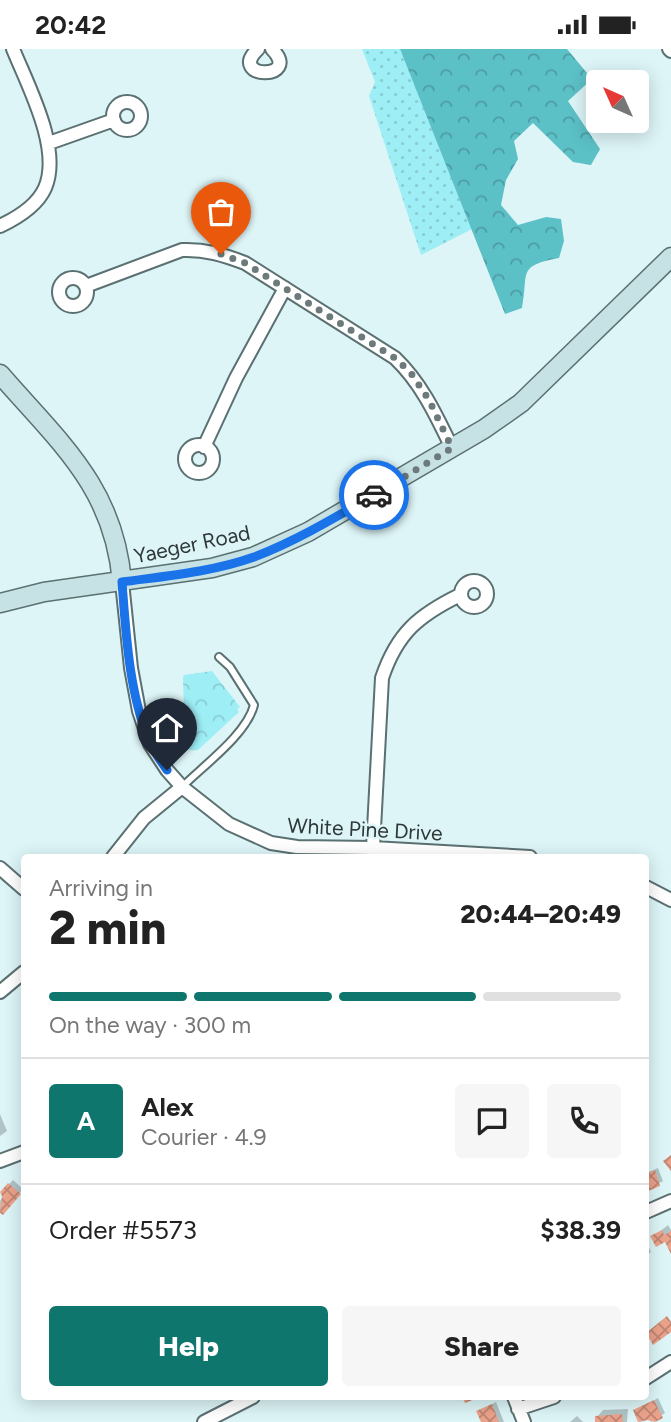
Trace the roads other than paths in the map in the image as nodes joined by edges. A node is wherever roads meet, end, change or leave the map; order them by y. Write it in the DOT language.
graph roads {
  1 [pos="13,49"];
  2 [pos="258,49"];
  3 [pos="272,49"];
  4 [pos="114,120"];
  5 [pos="49,143"];
  6 [pos="0,226"];
  7 [pos="671,257"];
  8 [pos="86,286"];
  9 [pos="285,288"];
  10 [pos="0,374"];
  11 [pos="204,447"];
  12 [pos="452,448"];
  13 [pos="122,582"];
  14 [pos="460,595"];
  15 [pos="0,603"];
  16 [pos="219,657"];
  17 [pos="182,787"];
  18 [pos="373,848"];
  19 [pos="116,854"];
  20 [pos="478,854"];
  21 [pos="0,868"];
  22 [pos="21,886"];
  23 [pos="649,889"];
  24 [pos="671,900"];
  25 [pos="21,974"];
  26 [pos="0,992"];
  27 [pos="21,1153"];
  28 [pos="0,1161"];
  29 [pos="671,1201"];
  30 [pos="649,1211"];
  31 [pos="671,1362"];
  32 [pos="649,1376"];
  33 [pos="247,1400"];
  34 [pos="535,1400"];
  35 [pos="516,1403"];
  36 [pos="204,1422"];
  37 [pos="524,1422"];
  1 -- 5 [label="street"];
  2 -- 3 [label="street"];
  4 -- 5 [label="street"];
  5 -- 6 [label="street"];
  7 -- 12 [label="street, Yaeger Road"];
  8 -- 9 [label="street"];
  9 -- 11 [label="street"];
  9 -- 12 [label="street"];
  10 -- 13 [label="street, Yaeger Road"];
  12 -- 13 [label="street, Yaeger Road"];
  13 -- 15 [label="street"];
  13 -- 17 [label="street, White Pine Drive"];
  14 -- 18 [label="street"];
  16 -- 17 [label="lane"];
  17 -- 18 [label="street, White Pine Drive"];
  17 -- 19 [label="street"];
  18 -- 20 [label="street, White Pine Drive"];
  21 -- 22 [label="street"];
  23 -- 24 [label="street"];
  25 -- 26 [label="street"];
  27 -- 28 [label="street"];
  29 -- 30 [label="street"];
  31 -- 32 [label="street"];
  33 -- 36 [label="street"];
  34 -- 35 [label="street"];
  35 -- 37 [label="street"];
}
